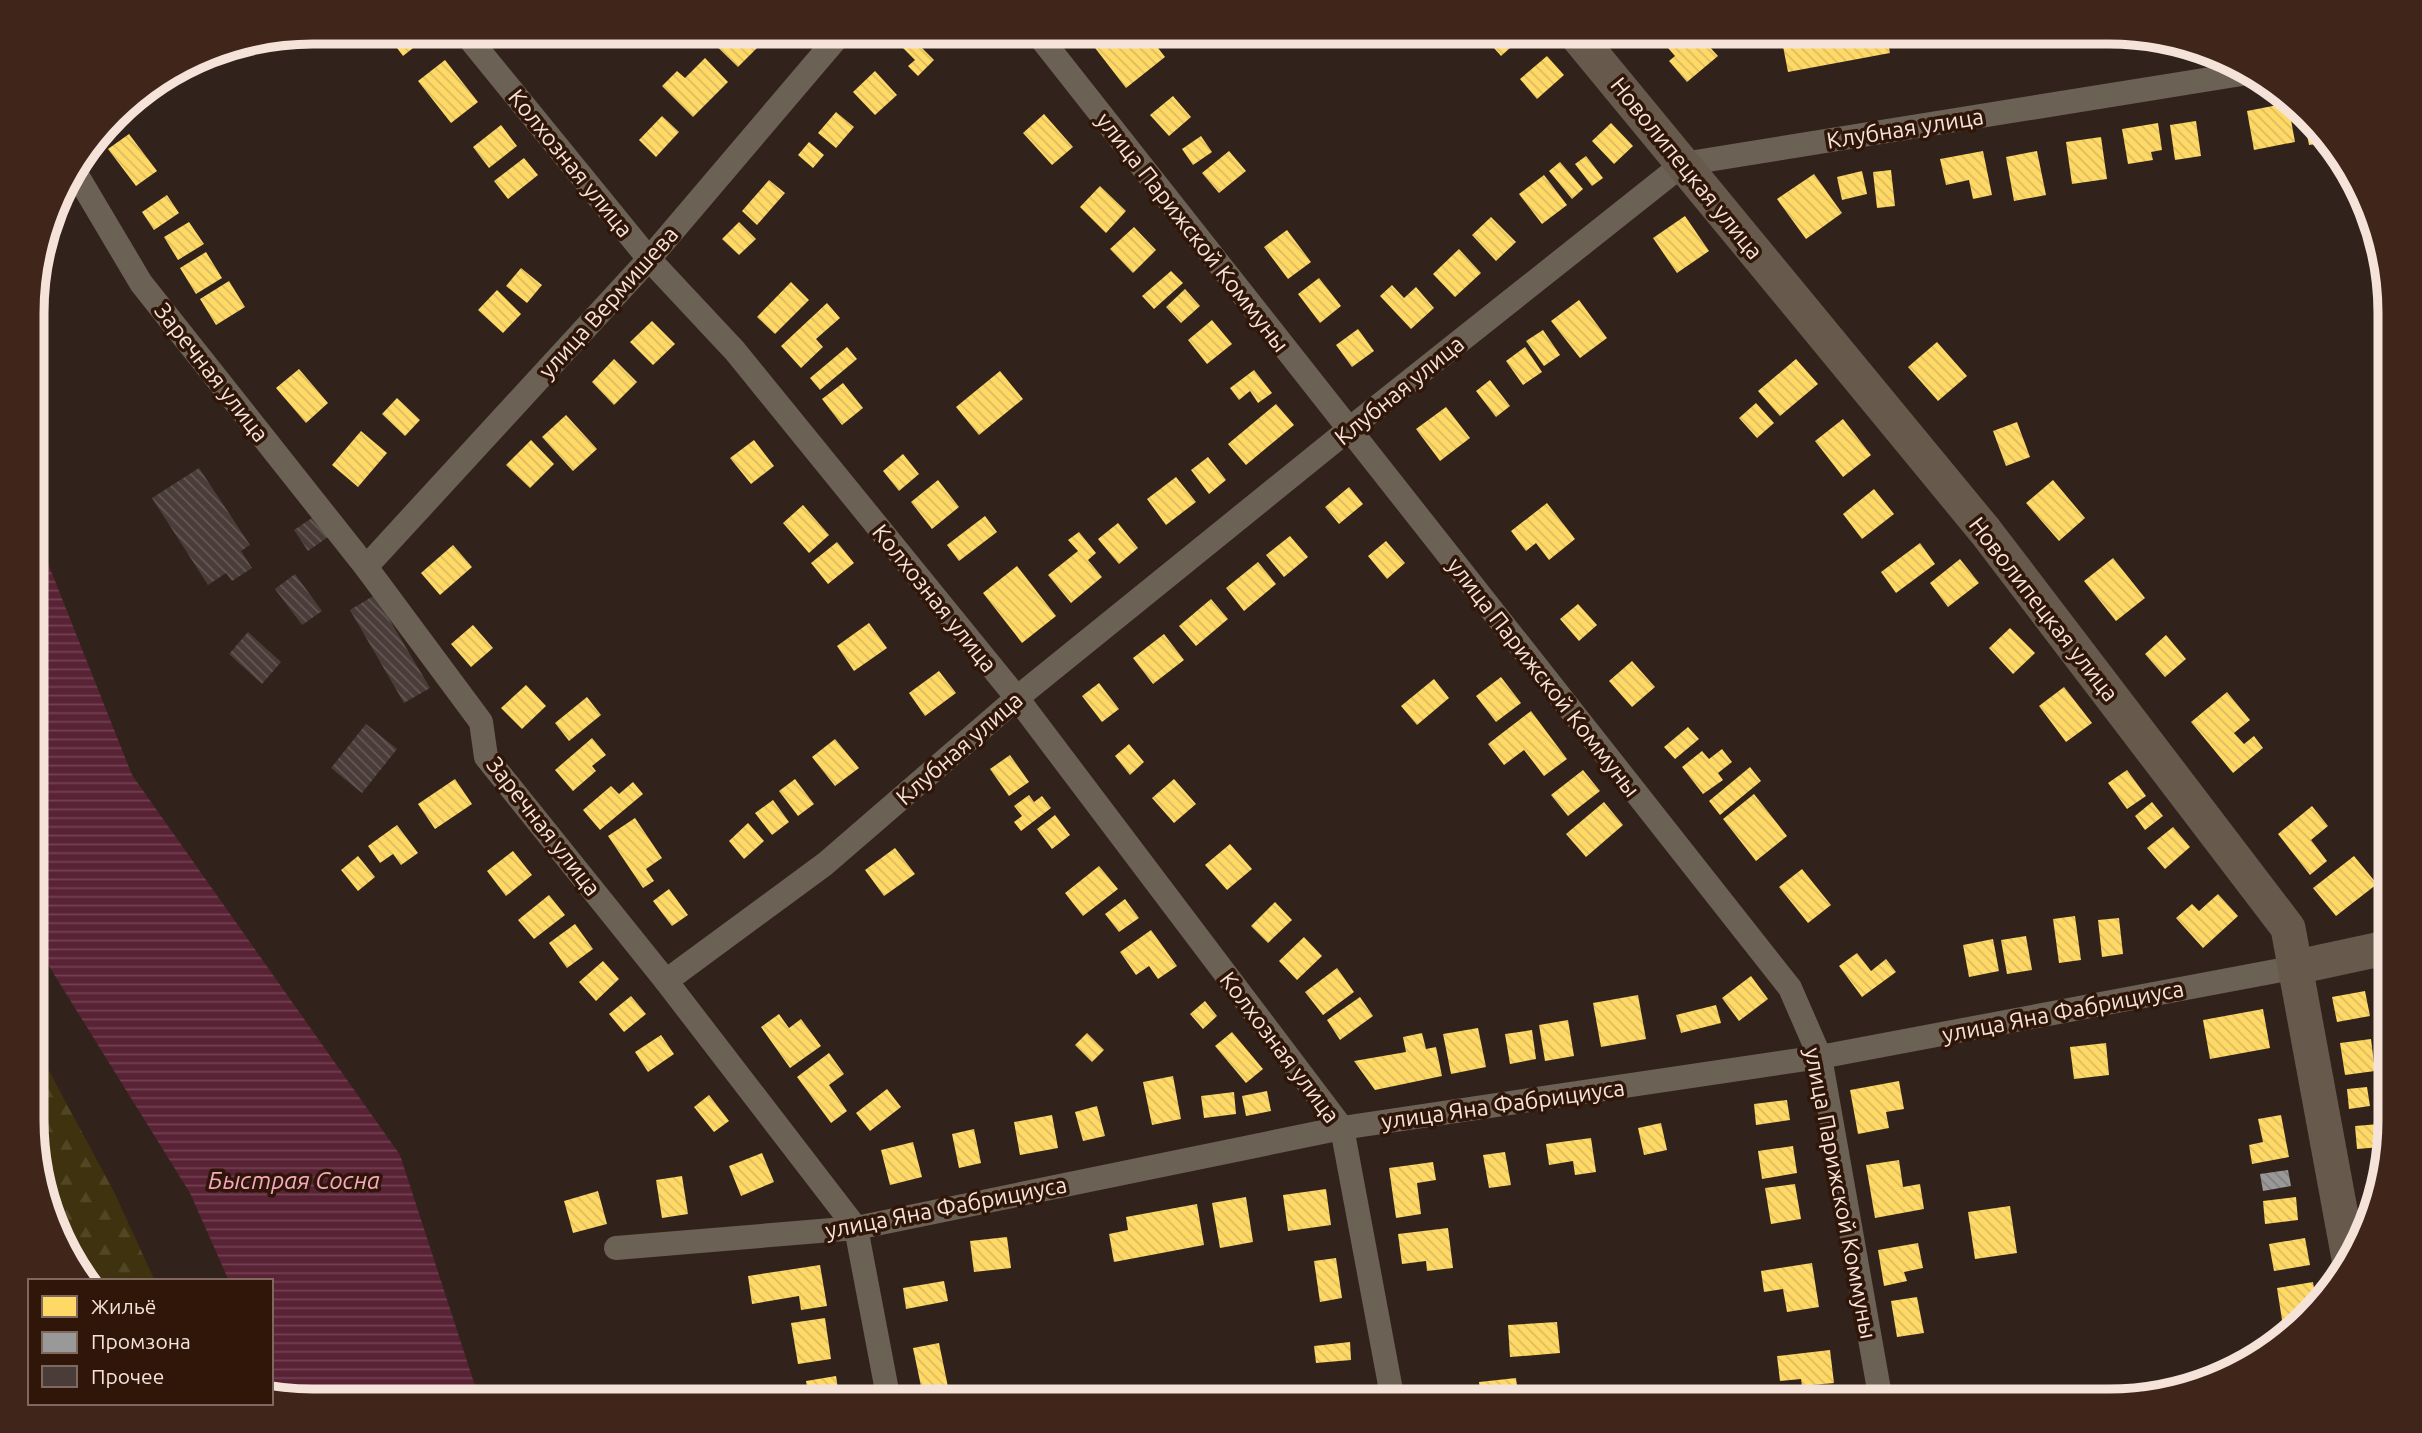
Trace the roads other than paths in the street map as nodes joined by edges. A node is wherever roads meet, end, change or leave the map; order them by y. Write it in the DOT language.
graph roads {
  1 [pos="474,44"];
  2 [pos="832,44"];
  3 [pos="1045,44"];
  4 [pos="1584,44"];
  5 [pos="2234,75"];
  6 [pos="1683,164"];
  7 [pos="79,179"];
  8 [pos="649,259"];
  9 [pos="1348,430"];
  10 [pos="366,567"];
  11 [pos="1017,698"];
  12 [pos="2378,950"];
  13 [pos="2297,967"];
  14 [pos="666,981"];
  15 [pos="1820,1057"];
  16 [pos="1342,1128"];
  17 [pos="856,1228"];
  18 [pos="2347,1246"];
  19 [pos="616,1248"];
  20 [pos="886,1389"];
  21 [pos="1391,1389"];
  22 [pos="1879,1389"];
  1 -- 8 [label="street, Колхозная улица"];
  2 -- 8 [label="street, улица Вермишева"];
  3 -- 9 [label="street, улица Парижской Коммуны"];
  4 -- 6 [label="street, Новолипецкая улица"];
  5 -- 6 [label="street, Клубная улица"];
  6 -- 9 [label="street, Клубная улица"];
  6 -- 13 [label="street, Новолипецкая улица"];
  7 -- 10 [label="street, Заречная улица"];
  8 -- 10 [label="street, улица Вермишева"];
  8 -- 11 [label="street, Колхозная улица"];
  9 -- 11 [label="street, Клубная улица"];
  9 -- 15 [label="street, улица Парижской Коммуны"];
  10 -- 14 [label="street, Заречная улица"];
  11 -- 14 [label="street, Клубная улица"];
  11 -- 16 [label="street, Колхозная улица"];
  12 -- 13 [label="street, улица Яна Фабрициуса"];
  13 -- 15 [label="street, улица Яна Фабрициуса"];
  13 -- 18 [label="street, Новолипецкая улица"];
  14 -- 17 [label="street, Заречная улица"];
  15 -- 16 [label="street, улица Яна Фабрициуса"];
  15 -- 22 [label="street, улица Парижской Коммуны"];
  16 -- 17 [label="street, улица Яна Фабрициуса"];
  16 -- 21 [label="street, Колхозная улица"];
  17 -- 19 [label="street, улица Яна Фабрициуса"];
  17 -- 20 [label="street, Заречная улица"];
}
